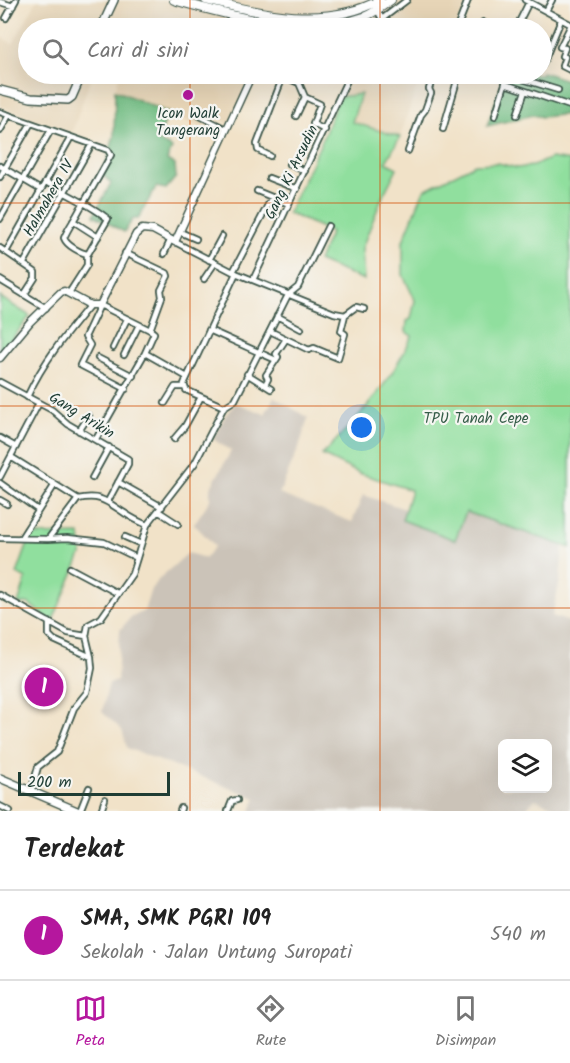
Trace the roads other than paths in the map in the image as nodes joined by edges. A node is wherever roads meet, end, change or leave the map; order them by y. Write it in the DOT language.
graph roads {
  1 [pos="16,0"];
  2 [pos="114,0"];
  3 [pos="174,0"];
  4 [pos="206,0"];
  5 [pos="380,0"];
  6 [pos="391,0"];
  7 [pos="407,0"];
  8 [pos="468,0"];
  9 [pos="552,0"];
  10 [pos="0,2"];
  11 [pos="530,2"];
  12 [pos="13,6"];
  13 [pos="377,10"];
  14 [pos="546,11"];
  15 [pos="6,18"];
  16 [pos="106,18"];
  17 [pos="243,18"];
  18 [pos="359,18"];
  19 [pos="381,18"];
  20 [pos="383,18"];
  21 [pos="461,18"];
  22 [pos="521,18"];
  23 [pos="561,20"];
  24 [pos="570,26"];
  25 [pos="552,42"];
  26 [pos="570,69"];
  27 [pos="78,84"];
  28 [pos="247,84"];
  29 [pos="279,84"];
  30 [pos="299,84"];
  31 [pos="346,84"];
  32 [pos="431,84"];
  33 [pos="456,84"];
  34 [pos="505,84"];
  35 [pos="538,84"];
  36 [pos="0,90"];
  37 [pos="558,90"];
  38 [pos="525,91"];
  39 [pos="305,97"];
  40 [pos="570,106"];
  41 [pos="0,112"];
  42 [pos="9,115"];
  43 [pos="517,115"];
  44 [pos="200,116"];
  45 [pos="296,116"];
  46 [pos="495,116"];
  47 [pos="31,123"];
  48 [pos="226,129"];
  49 [pos="443,129"];
  50 [pos="51,130"];
  51 [pos="325,130"];
  52 [pos="0,131"];
  53 [pos="71,137"];
  54 [pos="92,144"];
  55 [pos="408,151"];
  56 [pos="270,156"];
  57 [pos="289,164"];
  58 [pos="3,167"];
  59 [pos="305,171"];
  60 [pos="0,177"];
  61 [pos="23,178"];
  62 [pos="269,178"];
  63 [pos="46,182"];
  64 [pos="297,189"];
  65 [pos="41,190"];
  66 [pos="256,191"];
  67 [pos="65,194"];
  68 [pos="272,197"];
  69 [pos="83,204"];
  70 [pos="289,204"];
  71 [pos="0,219"];
  72 [pos="74,221"];
  73 [pos="328,226"];
  74 [pos="180,232"];
  75 [pos="222,236"];
  76 [pos="98,237"];
  77 [pos="196,239"];
  78 [pos="173,240"];
  79 [pos="0,248"];
  80 [pos="6,252"];
  81 [pos="125,253"];
  82 [pos="87,254"];
  83 [pos="164,254"];
  84 [pos="209,260"];
  85 [pos="24,263"];
  86 [pos="215,263"];
  87 [pos="235,272"];
  88 [pos="204,279"];
  89 [pos="0,280"];
  90 [pos="253,280"];
  91 [pos="69,293"];
  92 [pos="24,295"];
  93 [pos="288,295"];
  94 [pos="90,305"];
  95 [pos="100,305"];
  96 [pos="46,308"];
  97 [pos="364,309"];
  98 [pos="345,315"];
  99 [pos="277,316"];
  100 [pos="127,319"];
  101 [pos="139,325"];
  102 [pos="301,329"];
  103 [pos="150,330"];
  104 [pos="209,330"];
  105 [pos="270,331"];
  106 [pos="286,339"];
  107 [pos="113,348"];
  108 [pos="145,353"];
  109 [pos="257,353"];
  110 [pos="124,355"];
  111 [pos="0,358"];
  112 [pos="98,358"];
  113 [pos="276,360"];
  114 [pos="247,374"];
  115 [pos="133,376"];
  116 [pos="187,377"];
  117 [pos="0,382"];
  118 [pos="265,385"];
  119 [pos="185,387"];
  120 [pos="126,389"];
  121 [pos="271,389"];
  122 [pos="27,397"];
  123 [pos="201,397"];
  124 [pos="39,403"];
  125 [pos="165,403"];
  126 [pos="224,407"];
  127 [pos="89,416"];
  128 [pos="79,431"];
  129 [pos="0,438"];
  130 [pos="96,439"];
  131 [pos="174,439"];
  132 [pos="16,447"];
  133 [pos="109,447"];
  134 [pos="11,457"];
  135 [pos="0,477"];
  136 [pos="92,478"];
  137 [pos="118,482"];
  138 [pos="0,483"];
  139 [pos="54,486"];
  140 [pos="78,499"];
  141 [pos="0,500"];
  142 [pos="108,501"];
  143 [pos="7,504"];
  144 [pos="160,509"];
  145 [pos="38,510"];
  146 [pos="178,524"];
  147 [pos="147,525"];
  148 [pos="125,537"];
  149 [pos="0,538"];
  150 [pos="21,538"];
  151 [pos="48,540"];
  152 [pos="141,544"];
  153 [pos="137,558"];
  154 [pos="70,568"];
  155 [pos="117,593"];
  156 [pos="0,595"];
  157 [pos="49,622"];
  158 [pos="86,636"];
  159 [pos="91,657"];
  160 [pos="0,778"];
  161 [pos="89,788"];
  162 [pos="31,792"];
  163 [pos="105,799"];
  164 [pos="237,800"];
  165 [pos="0,806"];
  166 [pos="10,811"];
  167 [pos="78,811"];
  168 [pos="101,811"];
  169 [pos="228,811"];
  1 -- 12 [label="street"];
  2 -- 16 [label="main road"];
  3 -- 17 [label="highway"];
  4 -- 5 [label="highway"];
  6 -- 13 [label="highway"];
  7 -- 20 [label="street"];
  8 -- 21 [label="street"];
  9 -- 14 [label="street"];
  10 -- 12 [label="street"];
  11 -- 14 [label="street"];
  11 -- 22 [label="street"];
  12 -- 15 [label="street"];
  13 -- 18 [label="highway"];
  13 -- 19 [label="street"];
  14 -- 23 [label="street"];
  23 -- 24 [label="street"];
  23 -- 25 [label="street"];
  24 -- 26 [label="street"];
  27 -- 36 [label="main road"];
  28 -- 48 [label="street"];
  29 -- 56 [label="street"];
  30 -- 39 [label="street"];
  31 -- 51 [label="street, Gang Ki Arsudin"];
  32 -- 55 [label="street"];
  33 -- 49 [label="street"];
  34 -- 38 [label="street"];
  34 -- 46 [label="street"];
  35 -- 37 [label="street"];
  38 -- 40 [label="street"];
  38 -- 43 [label="street"];
  39 -- 45 [label="street"];
  39 -- 51 [label="street"];
  41 -- 42 [label="street"];
  42 -- 47 [label="street"];
  42 -- 52 [label="street"];
  44 -- 48 [label="street"];
  47 -- 50 [label="street"];
  47 -- 58 [label="street"];
  48 -- 74 [label="street"];
  50 -- 53 [label="street"];
  50 -- 61 [label="street"];
  51 -- 59 [label="street, Gang Ki Arsudin"];
  53 -- 54 [label="street"];
  53 -- 63 [label="street"];
  54 -- 67 [label="street, Halmahera IV"];
  54 -- 69 [label="street"];
  57 -- 59 [label="street"];
  58 -- 60 [label="street"];
  58 -- 61 [label="street"];
  59 -- 64 [label="street, Gang Ki Arsudin"];
  61 -- 65 [label="street"];
  61 -- 71 [label="street"];
  62 -- 64 [label="street"];
  63 -- 65 [label="street"];
  63 -- 67 [label="street"];
  64 -- 70 [label="street, Gang Ki Arsudin"];
  65 -- 80 [label="street"];
  66 -- 68 [label="street"];
  67 -- 69 [label="street"];
  67 -- 85 [label="street, Halmahera IV"];
  68 -- 70 [label="street"];
  68 -- 87 [label="street"];
  69 -- 72 [label="street"];
  69 -- 76 [label="street"];
  70 -- 90 [label="street, Gang Ki Arsudin"];
  72 -- 76 [label="street"];
  72 -- 82 [label="street"];
  73 -- 93 [label="street"];
  74 -- 77 [label="street"];
  74 -- 78 [label="street"];
  75 -- 84 [label="street"];
  76 -- 82 [label="street"];
  78 -- 81 [label="street"];
  78 -- 83 [label="street"];
  78 -- 84 [label="street"];
  79 -- 80 [label="street"];
  80 -- 85 [label="street"];
  81 -- 95 [label="street"];
  81 -- 103 [label="street"];
  82 -- 91 [label="street"];
  84 -- 86 [label="street"];
  85 -- 92 [label="street"];
  86 -- 87 [label="street"];
  86 -- 88 [label="street"];
  87 -- 90 [label="street"];
  87 -- 104 [label="street"];
  89 -- 92 [label="street"];
  90 -- 93 [label="street"];
  91 -- 94 [label="street"];
  91 -- 96 [label="street"];
  92 -- 96 [label="street"];
  93 -- 98 [label="street"];
  93 -- 99 [label="street"];
  94 -- 95 [label="street"];
  94 -- 122 [label="street"];
  95 -- 100 [label="street"];
  95 -- 120 [label="street"];
  96 -- 111 [label="street"];
  97 -- 98 [label="street"];
  98 -- 106 [label="street"];
  99 -- 102 [label="street"];
  99 -- 105 [label="street"];
  100 -- 101 [label="street"];
  100 -- 107 [label="street"];
  101 -- 103 [label="street"];
  101 -- 110 [label="street"];
  103 -- 108 [label="street"];
  104 -- 109 [label="street"];
  104 -- 116 [label="street"];
  105 -- 106 [label="street"];
  105 -- 109 [label="street"];
  106 -- 113 [label="street"];
  108 -- 115 [label="street"];
  108 -- 116 [label="street"];
  109 -- 113 [label="street"];
  109 -- 114 [label="street"];
  112 -- 115 [label="street"];
  113 -- 118 [label="street"];
  114 -- 118 [label="street"];
  114 -- 126 [label="street"];
  115 -- 120 [label="street"];
  116 -- 119 [label="street"];
  117 -- 122 [label="street, Gang Arikin"];
  118 -- 121 [label="street"];
  119 -- 123 [label="street"];
  119 -- 125 [label="street"];
  120 -- 130 [label="street"];
  122 -- 124 [label="street, Gang Arikin"];
  123 -- 126 [label="street"];
  123 -- 131 [label="street"];
  124 -- 128 [label="street, Gang Arikin"];
  124 -- 132 [label="street"];
  126 -- 144 [label="street"];
  127 -- 128 [label="street"];
  128 -- 130 [label="street, Gang Arikin"];
  129 -- 132 [label="street"];
  130 -- 133 [label="street, Gang Arikin"];
  132 -- 134 [label="street"];
  133 -- 136 [label="street"];
  133 -- 137 [label="street, Gang Arikin"];
  134 -- 135 [label="street"];
  134 -- 139 [label="street"];
  137 -- 142 [label="street, Gang Arikin"];
  137 -- 144 [label="street"];
  138 -- 145 [label="street"];
  139 -- 140 [label="street"];
  139 -- 145 [label="street"];
  140 -- 142 [label="street"];
  140 -- 151 [label="street"];
  141 -- 143 [label="street"];
  142 -- 147 [label="street"];
  144 -- 146 [label="street"];
  144 -- 147 [label="street"];
  145 -- 150 [label="street"];
  147 -- 152 [label="street"];
  148 -- 152 [label="street"];
  149 -- 150 [label="street"];
  150 -- 151 [label="street"];
  151 -- 153 [label="street"];
  152 -- 153 [label="street"];
  153 -- 155 [label="street"];
  154 -- 155 [label="street"];
  155 -- 158 [label="street"];
  156 -- 157 [label="street"];
  157 -- 158 [label="street"];
  157 -- 159 [label="street"];
  158 -- 159 [label="street"];
  159 -- 162 [label="street"];
  160 -- 162 [label="main road"];
  161 -- 167 [label="street"];
  162 -- 167 [label="main road"];
  163 -- 168 [label="street"];
  164 -- 169 [label="street"];
  165 -- 166 [label="street"];
}
